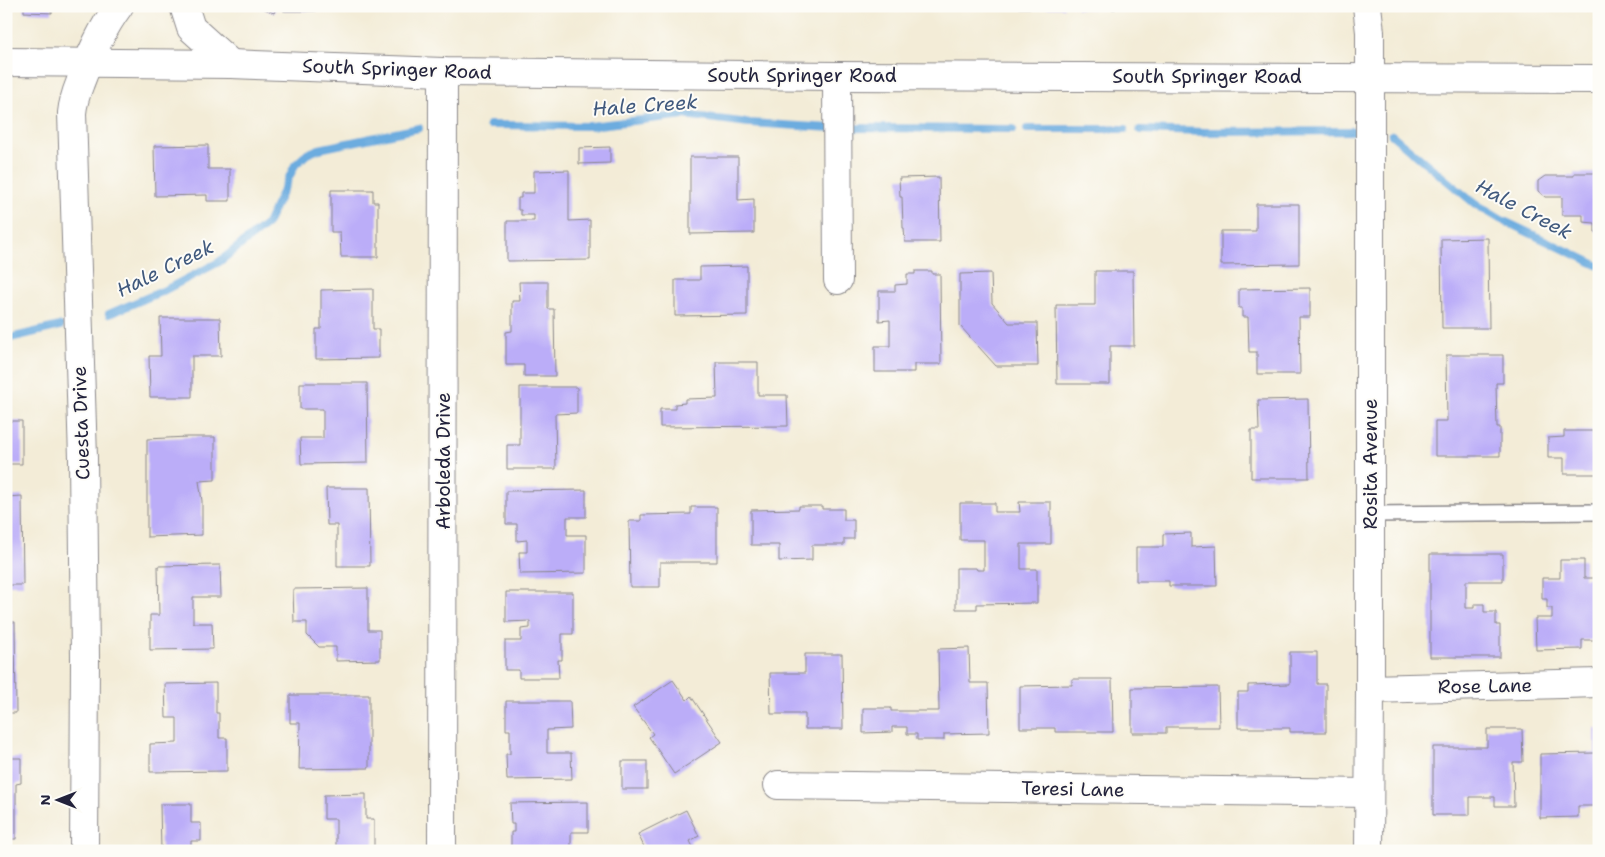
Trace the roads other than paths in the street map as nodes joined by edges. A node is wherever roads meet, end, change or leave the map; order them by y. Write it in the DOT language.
graph roads {
  1 [pos="119,6"];
  2 [pos="184,6"];
  3 [pos="1368,6"];
  4 [pos="6,62"];
  5 [pos="87,63"];
  6 [pos="231,64"];
  7 [pos="444,72"];
  8 [pos="837,76"];
  9 [pos="1370,77"];
  10 [pos="1599,79"];
  11 [pos="838,280"];
  12 [pos="1599,512"];
  13 [pos="1370,514"];
  14 [pos="1599,683"];
  15 [pos="1370,689"];
  16 [pos="778,785"];
  17 [pos="1368,793"];
  18 [pos="84,851"];
  19 [pos="442,851"];
  20 [pos="1368,851"];
  1 -- 5 [label="street, Cuesta Drive"];
  2 -- 6 [label="street"];
  3 -- 9 [label="street, Rosita Avenue"];
  4 -- 5 [label="street, South Springer Road"];
  5 -- 6 [label="street, South Springer Road"];
  5 -- 18 [label="street, Cuesta Drive"];
  6 -- 7 [label="street, South Springer Road"];
  7 -- 8 [label="street, South Springer Road"];
  7 -- 19 [label="street, Arboleda Drive"];
  8 -- 9 [label="street, South Springer Road"];
  8 -- 11 [label="street"];
  9 -- 10 [label="street, South Springer Road"];
  9 -- 13 [label="street, Rosita Avenue"];
  12 -- 13 [label="lane"];
  13 -- 15 [label="street, Rosita Avenue"];
  14 -- 15 [label="street, Rose Lane"];
  15 -- 17 [label="street, Rosita Avenue"];
  16 -- 17 [label="street, Teresi Lane"];
  17 -- 20 [label="street, Rosita Avenue"];
}
